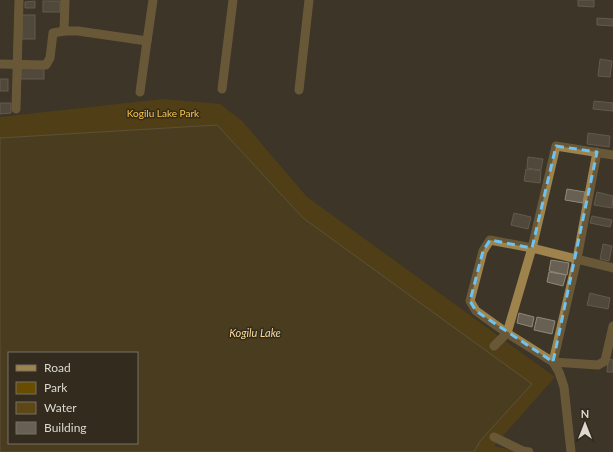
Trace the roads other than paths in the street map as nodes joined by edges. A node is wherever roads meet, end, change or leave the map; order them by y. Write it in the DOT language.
graph roads {
  1 [pos="19,0"];
  2 [pos="65,0"];
  3 [pos="153,0"];
  4 [pos="233,0"];
  5 [pos="309,0"];
  6 [pos="64,31"];
  7 [pos="147,41"];
  8 [pos="0,64"];
  9 [pos="17,65"];
  10 [pos="222,89"];
  11 [pos="299,90"];
  12 [pos="140,92"];
  13 [pos="16,109"];
  14 [pos="597,152"];
  15 [pos="613,155"];
  16 [pos="532,248"];
  17 [pos="577,259"];
  18 [pos="613,268"];
  19 [pos="613,326"];
  20 [pos="507,333"];
  21 [pos="494,346"];
  22 [pos="553,362"];
  23 [pos="494,437"];
  24 [pos="529,452"];
  25 [pos="571,452"];
  1 -- 9 [label="street"];
  2 -- 6 [label="street"];
  3 -- 7 [label="street"];
  4 -- 10 [label="street"];
  5 -- 11 [label="street"];
  6 -- 7 [label="street"];
  6 -- 9 [label="street"];
  7 -- 12 [label="street"];
  8 -- 9 [label="street"];
  9 -- 13 [label="street"];
  14 -- 15 [label="street"];
  14 -- 16 [label="street"];
  14 -- 17 [label="street"];
  16 -- 17 [label="street"];
  16 -- 20 [label="street"];
  16 -- 20 [label="street"];
  17 -- 18 [label="street"];
  17 -- 22 [label="street"];
  19 -- 22 [label="street"];
  20 -- 21 [label="street"];
  20 -- 22 [label="street"];
  22 -- 25 [label="street"];
  23 -- 24 [label="street"];
}
